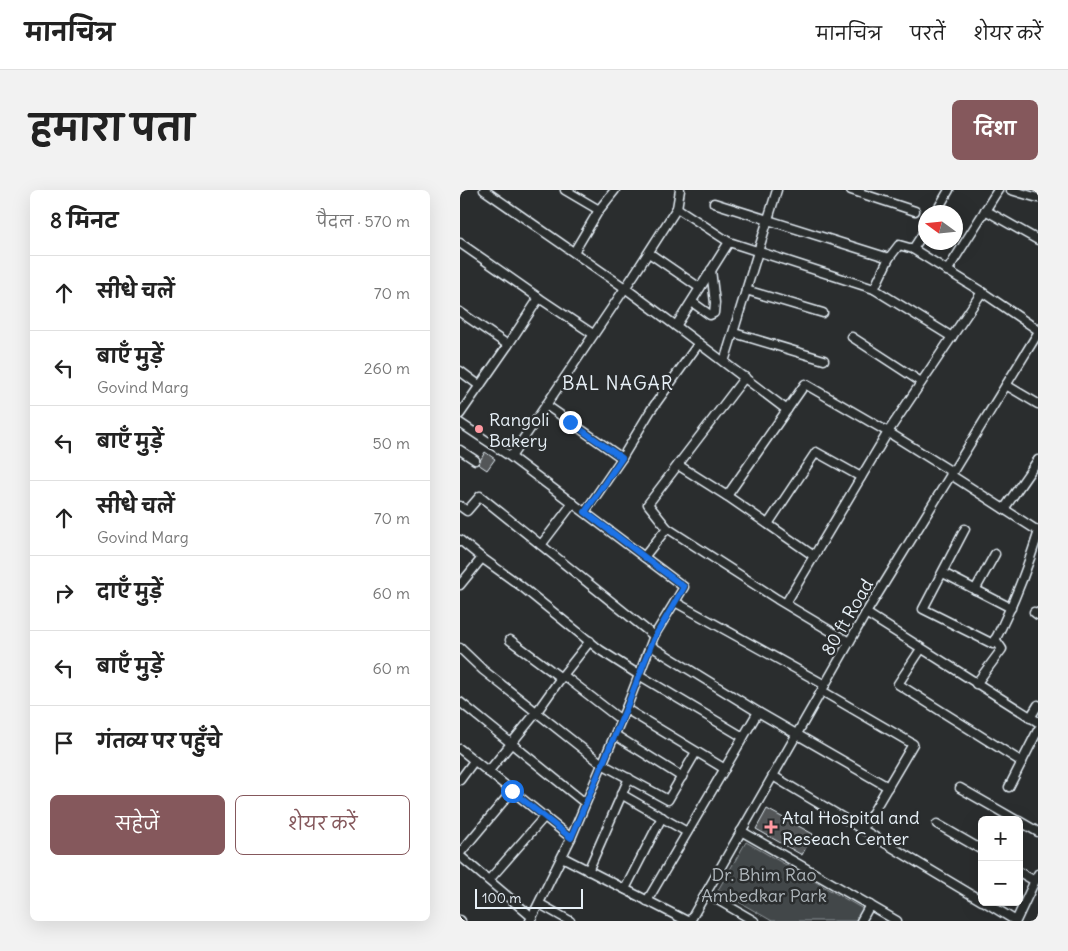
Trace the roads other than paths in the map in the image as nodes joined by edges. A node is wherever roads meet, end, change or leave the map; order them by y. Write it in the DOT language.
graph roads {
  1 [pos="484,190"];
  2 [pos="565,190"];
  3 [pos="615,190"];
  4 [pos="680,190"];
  5 [pos="777,190"];
  6 [pos="851,190"];
  7 [pos="949,190"];
  8 [pos="998,190"];
  9 [pos="1011,190"];
  10 [pos="1038,198"];
  11 [pos="714,203"];
  12 [pos="940,205"];
  13 [pos="677,208"];
  14 [pos="599,210"];
  15 [pos="985,210"];
  16 [pos="915,211"];
  17 [pos="768,218"];
  18 [pos="1038,240"];
  19 [pos="918,241"];
  20 [pos="729,242"];
  21 [pos="460,243"];
  22 [pos="913,249"];
  23 [pos="574,252"];
  24 [pos="759,252"];
  25 [pos="649,253"];
  26 [pos="889,258"];
  27 [pos="712,270"];
  28 [pos="947,271"];
  29 [pos="625,288"];
  30 [pos="700,288"];
  31 [pos="874,289"];
  32 [pos="746,290"];
  33 [pos="982,292"];
  34 [pos="539,298"];
  35 [pos="692,302"];
  36 [pos="460,312"];
  37 [pos="824,313"];
  38 [pos="676,326"];
  39 [pos="1038,332"];
  40 [pos="734,333"];
  41 [pos="594,334"];
  42 [pos="852,336"];
  43 [pos="952,337"];
  44 [pos="699,343"];
  45 [pos="508,345"];
  46 [pos="824,360"];
  47 [pos="724,362"];
  48 [pos="460,371"];
  49 [pos="744,377"];
  50 [pos="921,382"];
  51 [pos="1006,385"];
  52 [pos="480,386"];
  53 [pos="546,404"];
  54 [pos="1038,404"];
  55 [pos="787,410"];
  56 [pos="460,414"];
  57 [pos="460,423"];
  58 [pos="888,432"];
  59 [pos="460,450"];
  60 [pos="511,457"];
  61 [pos="622,458"];
  62 [pos="475,460"];
  63 [pos="1037,464"];
  64 [pos="678,465"];
  65 [pos="951,474"];
  66 [pos="861,477"];
  67 [pos="727,496"];
  68 [pos="573,504"];
  69 [pos="460,506"];
  70 [pos="1004,509"];
  71 [pos="585,512"];
  72 [pos="768,524"];
  73 [pos="667,528"];
  74 [pos="966,529"];
  75 [pos="1038,533"];
  76 [pos="460,540"];
  77 [pos="541,545"];
  78 [pos="995,554"];
  79 [pos="814,556"];
  80 [pos="644,557"];
  81 [pos="482,558"];
  82 [pos="943,573"];
  83 [pos="460,585"];
  84 [pos="975,590"];
  85 [pos="675,602"];
  86 [pos="786,603"];
  87 [pos="1011,608"];
  88 [pos="866,613"];
  89 [pos="654,636"];
  90 [pos="995,639"];
  91 [pos="510,640"];
  92 [pos="590,642"];
  93 [pos="850,642"];
  94 [pos="651,646"];
  95 [pos="460,648"];
  96 [pos="921,648"];
  97 [pos="639,676"];
  98 [pos="562,677"];
  99 [pos="976,684"];
  100 [pos="823,688"];
  101 [pos="460,702"];
  102 [pos="1038,705"];
  103 [pos="626,709"];
  104 [pos="536,712"];
  105 [pos="758,712"];
  106 [pos="1030,718"];
  107 [pos="621,720"];
  108 [pos="1038,722"];
  109 [pos="1038,730"];
  110 [pos="797,734"];
  111 [pos="614,735"];
  112 [pos="743,737"];
  113 [pos="511,743"];
  114 [pos="460,749"];
  115 [pos="696,752"];
  116 [pos="474,761"];
  117 [pos="1022,762"];
  118 [pos="602,764"];
  119 [pos="725,769"];
  120 [pos="488,772"];
  121 [pos="773,776"];
  122 [pos="682,777"];
  123 [pos="629,778"];
  124 [pos="460,780"];
  125 [pos="888,787"];
  126 [pos="1009,787"];
  127 [pos="960,788"];
  128 [pos="512,791"];
  129 [pos="622,794"];
  130 [pos="585,803"];
  131 [pos="545,816"];
  132 [pos="1009,816"];
  133 [pos="662,817"];
  134 [pos="937,824"];
  135 [pos="1023,824"];
  136 [pos="863,829"];
  137 [pos="742,831"];
  138 [pos="688,832"];
  139 [pos="1038,832"];
  140 [pos="571,838"];
  141 [pos="978,848"];
  142 [pos="460,854"];
  143 [pos="562,857"];
  144 [pos="588,870"];
  145 [pos="1023,873"];
  146 [pos="1036,877"];
  147 [pos="489,880"];
  148 [pos="625,889"];
  149 [pos="706,893"];
  150 [pos="978,898"];
  151 [pos="647,901"];
  152 [pos="540,904"];
  153 [pos="870,905"];
  154 [pos="991,906"];
  155 [pos="1023,906"];
  156 [pos="1023,906"];
  157 [pos="531,919"];
  158 [pos="570,921"];
  159 [pos="689,921"];
  160 [pos="754,921"];
  161 [pos="861,921"];
  162 [pos="897,921"];
  1 -- 23 [label="street"];
  2 -- 14 [label="street"];
  3 -- 14 [label="street"];
  4 -- 13 [label="street"];
  5 -- 17 [label="street"];
  6 -- 16 [label="street"];
  7 -- 12 [label="street"];
  8 -- 15 [label="street"];
  9 -- 10 [label="street"];
  11 -- 17 [label="street"];
  13 -- 20 [label="street"];
  13 -- 25 [label="street"];
  14 -- 23 [label="street"];
  15 -- 18 [label="street"];
  15 -- 28 [label="street"];
  17 -- 24 [label="street"];
  17 -- 26 [label="street"];
  19 -- 22 [label="street"];
  20 -- 24 [label="street"];
  20 -- 27 [label="street"];
  21 -- 34 [label="street"];
  22 -- 26 [label="street"];
  22 -- 28 [label="street"];
  23 -- 29 [label="street"];
  24 -- 31 [label="street"];
  24 -- 32 [label="street"];
  25 -- 29 [label="street"];
  25 -- 30 [label="street"];
  26 -- 31 [label="street"];
  27 -- 30 [label="street"];
  27 -- 35 [label="street"];
  28 -- 33 [label="street"];
  29 -- 38 [label="street"];
  29 -- 41 [label="street"];
  30 -- 35 [label="street"];
  31 -- 43 [label="street"];
  32 -- 37 [label="street"];
  32 -- 40 [label="street"];
  33 -- 39 [label="street"];
  33 -- 43 [label="street"];
  34 -- 41 [label="street"];
  34 -- 45 [label="street"];
  35 -- 38 [label="street"];
  36 -- 45 [label="street"];
  38 -- 44 [label="street"];
  39 -- 51 [label="street, 80 ft Road"];
  40 -- 46 [label="street"];
  40 -- 47 [label="street"];
  41 -- 53 [label="street"];
  42 -- 50 [label="street"];
  43 -- 50 [label="street"];
  44 -- 47 [label="street"];
  44 -- 61 [label="street"];
  45 -- 52 [label="street"];
  47 -- 49 [label="street"];
  48 -- 52 [label="street"];
  49 -- 55 [label="street"];
  49 -- 64 [label="street"];
  50 -- 58 [label="street"];
  51 -- 54 [label="street"];
  51 -- 65 [label="street, 80 ft Road"];
  52 -- 56 [label="street"];
  53 -- 60 [label="street"];
  53 -- 61 [label="street"];
  55 -- 58 [label="street"];
  55 -- 67 [label="street"];
  57 -- 60 [label="street"];
  58 -- 65 [label="street"];
  58 -- 66 [label="street"];
  59 -- 62 [label="street"];
  60 -- 68 [label="street"];
  61 -- 71 [label="street"];
  63 -- 70 [label="street"];
  64 -- 67 [label="street"];
  64 -- 73 [label="street"];
  65 -- 70 [label="street"];
  65 -- 88 [label="street, 80 ft Road"];
  66 -- 72 [label="street"];
  66 -- 79 [label="street"];
  67 -- 72 [label="street"];
  68 -- 71 [label="street"];
  68 -- 77 [label="street"];
  69 -- 77 [label="street"];
  70 -- 75 [label="street"];
  71 -- 80 [label="street"];
  72 -- 79 [label="street"];
  73 -- 80 [label="street"];
  73 -- 86 [label="street"];
  74 -- 82 [label="street"];
  75 -- 87 [label="street"];
  76 -- 81 [label="street"];
  77 -- 89 [label="street"];
  78 -- 84 [label="street"];
  79 -- 86 [label="street"];
  80 -- 85 [label="street"];
  81 -- 83 [label="street"];
  81 -- 92 [label="street"];
  82 -- 84 [label="street"];
  82 -- 90 [label="street"];
  84 -- 87 [label="street"];
  85 -- 89 [label="street"];
  85 -- 100 [label="street"];
  86 -- 93 [label="street"];
  87 -- 90 [label="street"];
  88 -- 93 [label="street, 80 ft Road"];
  88 -- 96 [label="street"];
  89 -- 94 [label="street"];
  90 -- 99 [label="street"];
  91 -- 98 [label="street"];
  92 -- 97 [label="street"];
  92 -- 98 [label="street"];
  93 -- 100 [label="street, 80 ft Road"];
  94 -- 97 [label="street"];
  94 -- 105 [label="street"];
  95 -- 104 [label="street"];
  96 -- 99 [label="street"];
  96 -- 117 [label="street"];
  97 -- 103 [label="street"];
  97 -- 112 [label="street"];
  98 -- 104 [label="street"];
  98 -- 107 [label="street"];
  99 -- 106 [label="street"];
  100 -- 110 [label="street, 80 ft Road"];
  100 -- 125 [label="street"];
  101 -- 113 [label="street"];
  102 -- 106 [label="street"];
  103 -- 107 [label="street"];
  103 -- 115 [label="street"];
  104 -- 113 [label="street"];
  104 -- 118 [label="street"];
  105 -- 110 [label="street"];
  105 -- 112 [label="street"];
  106 -- 108 [label="street"];
  107 -- 111 [label="street"];
  109 -- 117 [label="street"];
  110 -- 121 [label="street, 80 ft Road"];
  110 -- 125 [label="street"];
  111 -- 118 [label="street"];
  111 -- 122 [label="street"];
  112 -- 119 [label="street"];
  113 -- 120 [label="street"];
  113 -- 130 [label="street"];
  114 -- 116 [label="street"];
  115 -- 119 [label="street"];
  115 -- 122 [label="street"];
  116 -- 120 [label="street"];
  116 -- 124 [label="street"];
  117 -- 126 [label="street"];
  118 -- 123 [label="street"];
  118 -- 130 [label="street"];
  119 -- 138 [label="street"];
  120 -- 128 [label="street"];
  121 -- 136 [label="street"];
  121 -- 137 [label="street, 80 ft Road"];
  122 -- 123 [label="street"];
  123 -- 129 [label="street"];
  125 -- 136 [label="street"];
  127 -- 132 [label="street"];
  128 -- 131 [label="street"];
  128 -- 142 [label="street"];
  129 -- 133 [label="street"];
  129 -- 144 [label="street"];
  130 -- 140 [label="street"];
  131 -- 140 [label="street"];
  131 -- 147 [label="street"];
  133 -- 138 [label="street"];
  133 -- 148 [label="street"];
  134 -- 141 [label="street"];
  135 -- 139 [label="street"];
  136 -- 150 [label="street"];
  137 -- 149 [label="street, 80 ft Road"];
  137 -- 153 [label="street"];
  138 -- 151 [label="street"];
  140 -- 143 [label="street"];
  142 -- 147 [label="street"];
  143 -- 144 [label="street"];
  143 -- 152 [label="street"];
  144 -- 148 [label="street"];
  145 -- 146 [label="street"];
  146 -- 156 [label="street"];
  147 -- 157 [label="street"];
  148 -- 151 [label="street"];
  149 -- 159 [label="street, 80 ft Road"];
  149 -- 160 [label="street"];
  151 -- 159 [label="street"];
  152 -- 157 [label="street"];
  152 -- 158 [label="street"];
  153 -- 161 [label="street"];
  153 -- 162 [label="street"];
  154 -- 155 [label="street"];
}
